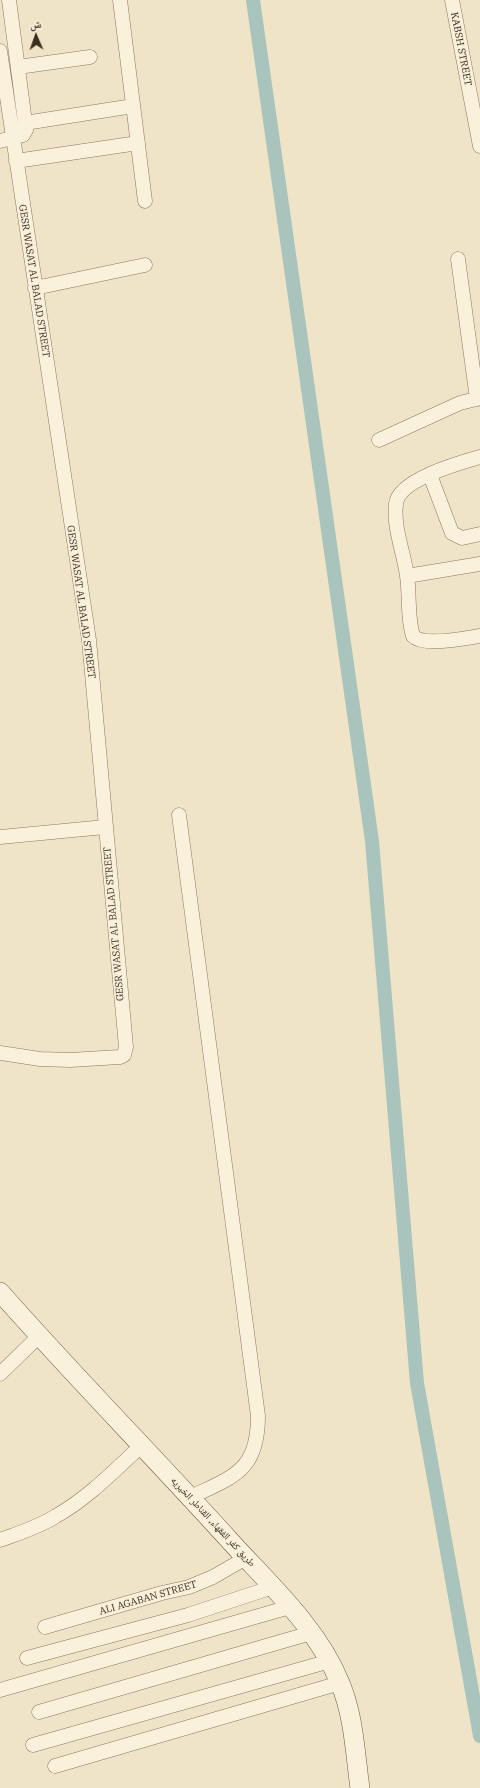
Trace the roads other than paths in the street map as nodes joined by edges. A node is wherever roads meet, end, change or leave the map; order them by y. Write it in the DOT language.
graph roads {
  1 [pos="9,0"];
  2 [pos="120,0"];
  3 [pos="452,0"];
  4 [pos="0,51"];
  5 [pos="90,57"];
  6 [pos="18,68"];
  7 [pos="133,106"];
  8 [pos="25,123"];
  9 [pos="6,134"];
  10 [pos="138,143"];
  11 [pos="480,146"];
  12 [pos="16,161"];
  13 [pos="145,202"];
  14 [pos="458,259"];
  15 [pos="145,265"];
  16 [pos="35,288"];
  17 [pos="478,398"];
  18 [pos="379,440"];
  19 [pos="480,457"];
  20 [pos="430,475"];
  21 [pos="480,534"];
  22 [pos="480,564"];
  23 [pos="407,576"];
  24 [pos="480,636"];
  25 [pos="179,815"];
  26 [pos="105,827"];
  27 [pos="0,837"];
  28 [pos="0,1053"];
  29 [pos="0,1292"];
  30 [pos="39,1336"];
  31 [pos="0,1374"];
  32 [pos="141,1446"];
  33 [pos="191,1497"];
  34 [pos="0,1540"];
  35 [pos="246,1558"];
  36 [pos="273,1587"];
  37 [pos="290,1607"];
  38 [pos="45,1627"];
  39 [pos="311,1633"];
  40 [pos="27,1658"];
  41 [pos="330,1661"];
  42 [pos="340,1683"];
  43 [pos="0,1690"];
  44 [pos="40,1712"];
  45 [pos="33,1744"];
  46 [pos="55,1766"];
  47 [pos="360,1788"];
  1 -- 6 [label="street"];
  2 -- 7 [label="street"];
  3 -- 11 [label="street, KABSH STREET"];
  4 -- 9 [label="street, GESR WASAT AL BALAD STREET"];
  5 -- 6 [label="street"];
  6 -- 8 [label="street"];
  7 -- 8 [label="street"];
  7 -- 10 [label="street"];
  8 -- 9 [label="street"];
  9 -- 12 [label="street, GESR WASAT AL BALAD STREET"];
  10 -- 12 [label="street"];
  10 -- 13 [label="street"];
  12 -- 16 [label="street, GESR WASAT AL BALAD STREET"];
  14 -- 17 [label="street"];
  15 -- 16 [label="street"];
  16 -- 26 [label="street, GESR WASAT AL BALAD STREET"];
  17 -- 18 [label="street"];
  19 -- 20 [label="street"];
  20 -- 21 [label="street"];
  20 -- 23 [label="street"];
  22 -- 23 [label="street"];
  23 -- 24 [label="street"];
  25 -- 33 [label="street"];
  26 -- 27 [label="street"];
  26 -- 28 [label="street, GESR WASAT AL BALAD STREET"];
  29 -- 30 [label="street, طريق كفر الفقهاء, القناطر الخيريه"];
  30 -- 31 [label="street"];
  30 -- 32 [label="street, طريق كفر الفقهاء, القناطر الخيريه"];
  32 -- 33 [label="street, طريق كفر الفقهاء, القناطر الخيريه"];
  32 -- 34 [label="street"];
  33 -- 35 [label="street, طريق كفر الفقهاء, القناطر الخيريه"];
  35 -- 36 [label="street, طريق كفر الفقهاء, القناطر الخيريه"];
  35 -- 38 [label="street, ALI AGABAN STREET"];
  36 -- 37 [label="street, طريق كفر الفقهاء, القناطر الخيريه"];
  36 -- 40 [label="street"];
  37 -- 39 [label="street, طريق كفر الفقهاء, القناطر الخيريه"];
  37 -- 43 [label="street"];
  39 -- 41 [label="street, طريق كفر الفقهاء, القناطر الخيريه"];
  39 -- 44 [label="street"];
  41 -- 42 [label="street, طريق كفر الفقهاء, القناطر الخيريه"];
  41 -- 45 [label="street"];
  42 -- 46 [label="street"];
  42 -- 47 [label="street, طريق كفر الفقهاء, القناطر الخيريه"];
}
